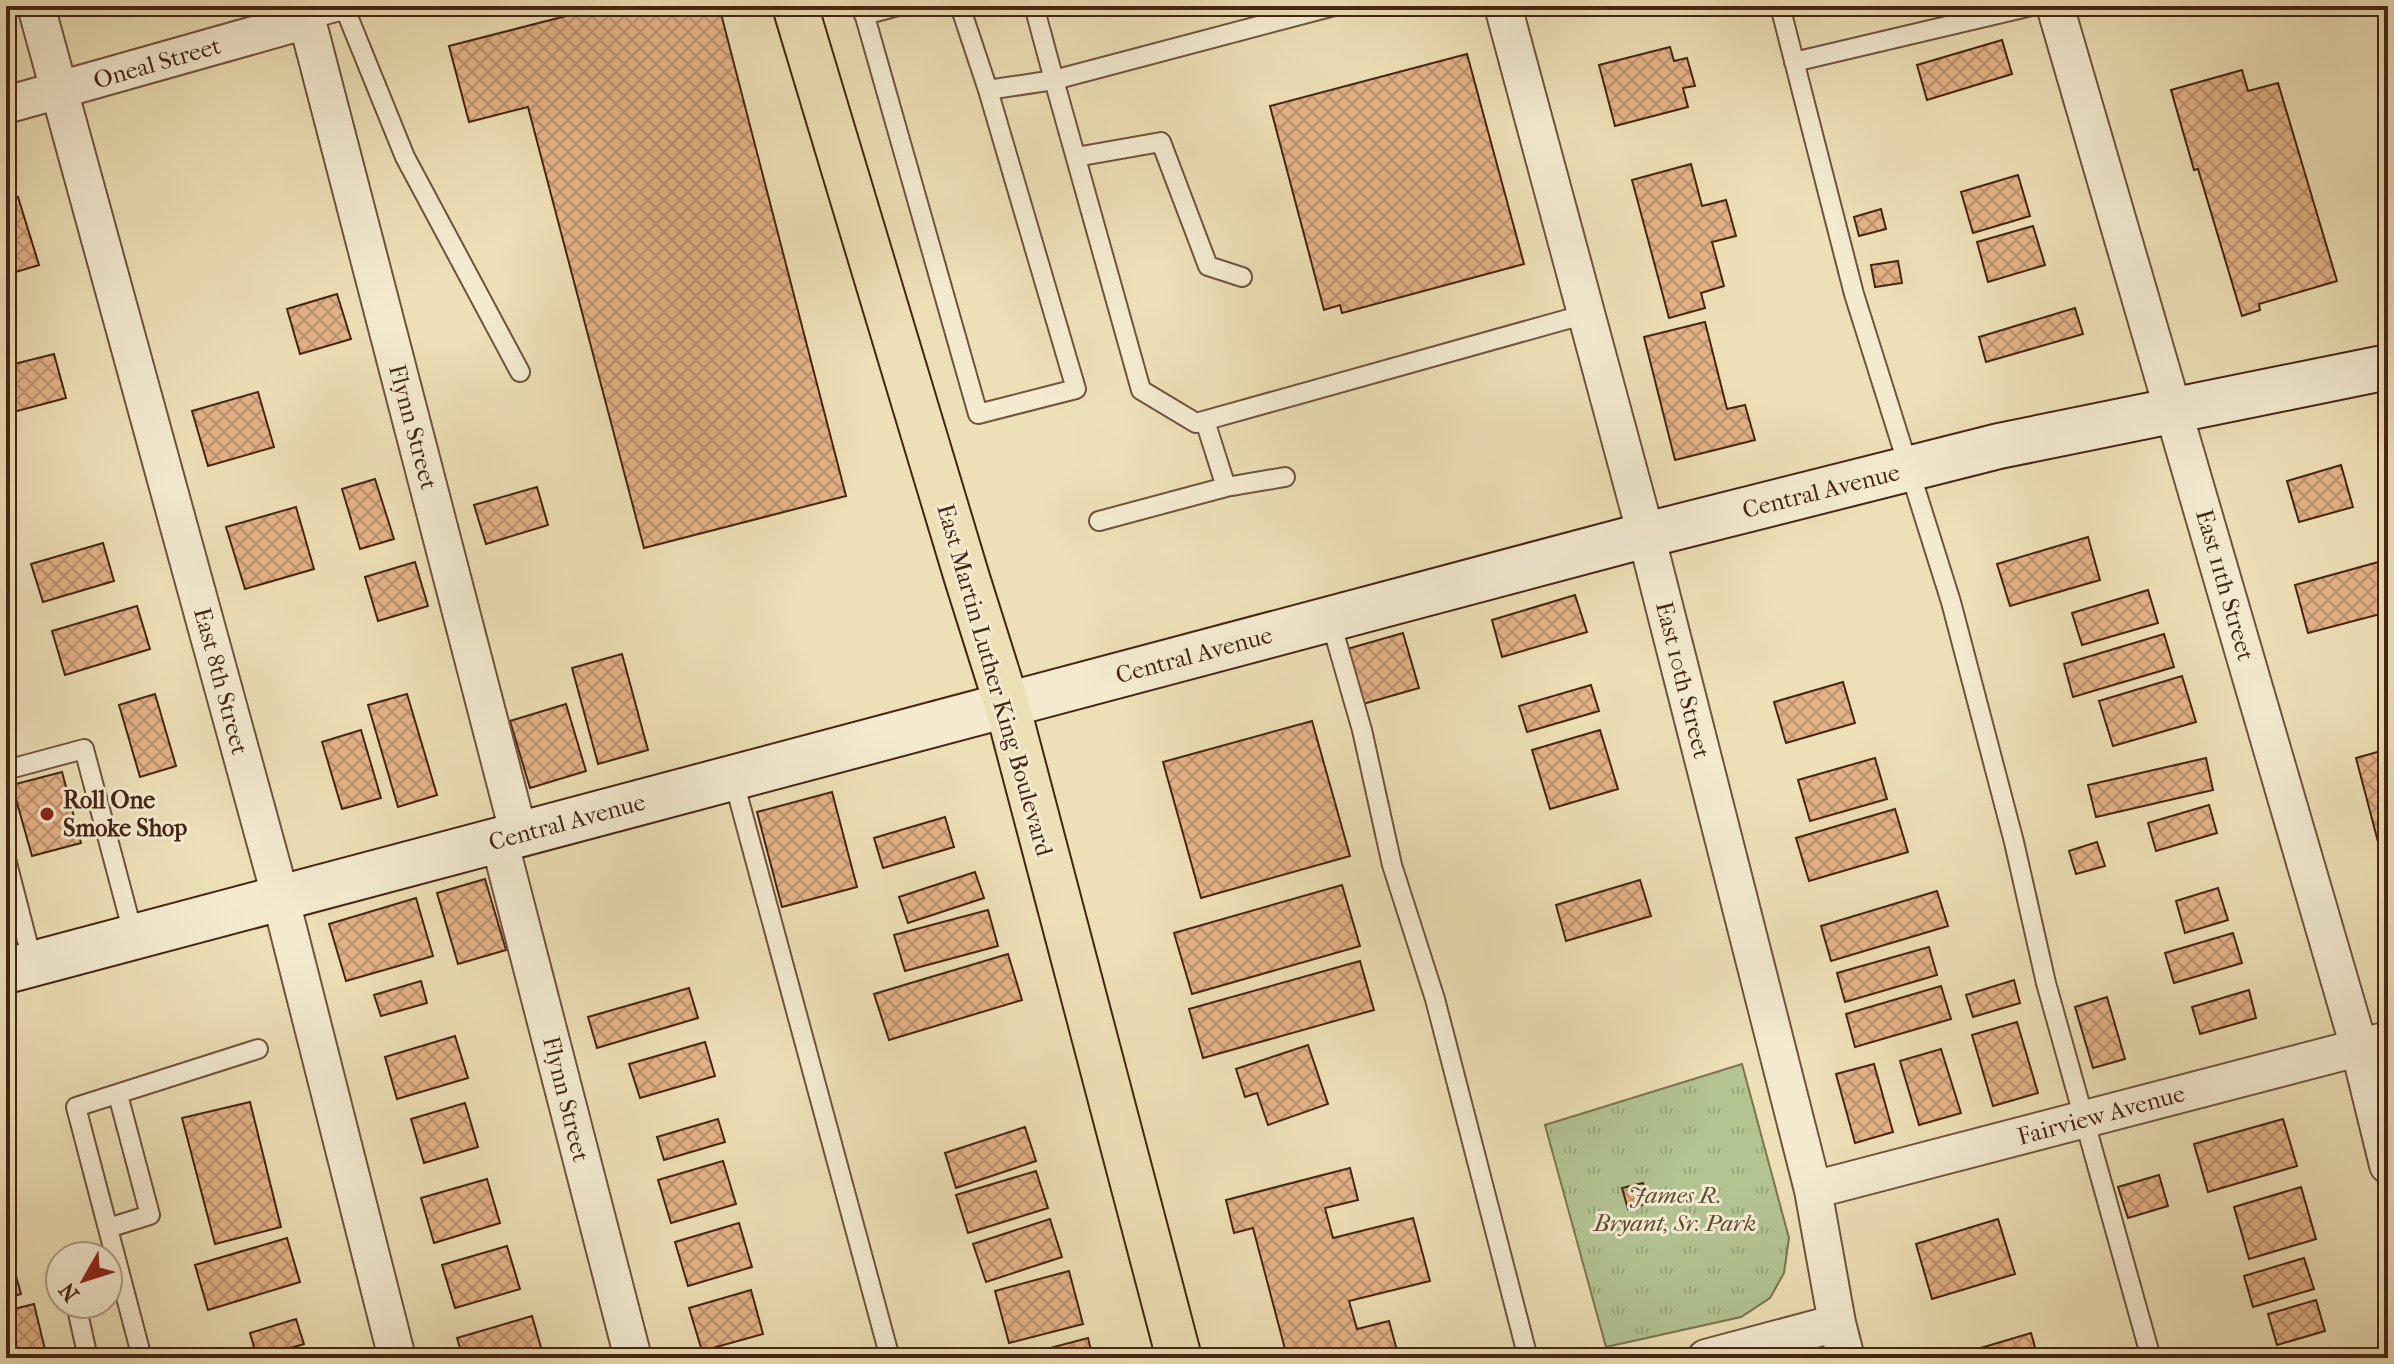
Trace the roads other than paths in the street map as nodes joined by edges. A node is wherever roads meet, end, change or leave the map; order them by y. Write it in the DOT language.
graph roads {
  1 [pos="36,6"];
  2 [pos="795,6"];
  3 [pos="898,6"];
  4 [pos="960,6"];
  5 [pos="1034,6"];
  6 [pos="1334,6"];
  7 [pos="1503,6"];
  8 [pos="1780,6"];
  9 [pos="2032,6"];
  10 [pos="2055,6"];
  11 [pos="352,8"];
  12 [pos="863,11"];
  13 [pos="307,20"];
  14 [pos="1794,62"];
  15 [pos="1054,80"];
  16 [pos="988,90"];
  17 [pos="59,91"];
  18 [pos="6,105"];
  19 [pos="1076,157"];
  20 [pos="1242,277"];
  21 [pos="1586,314"];
  22 [pos="2388,367"];
  23 [pos="520,372"];
  24 [pos="2175,412"];
  25 [pos="1205,421"];
  26 [pos="1910,469"];
  27 [pos="1285,477"];
  28 [pos="1226,487"];
  29 [pos="1099,521"];
  30 [pos="1646,535"];
  31 [pos="1330,619"];
  32 [pos="1007,705"];
  33 [pos="6,770"];
  34 [pos="733,778"];
  35 [pos="509,837"];
  36 [pos="6,859"];
  37 [pos="10,888"];
  38 [pos="281,898"];
  39 [pos="134,937"];
  40 [pos="20,967"];
  41 [pos="2373,1043"];
  42 [pos="258,1049"];
  43 [pos="118,1095"];
  44 [pos="2086,1119"];
  45 [pos="2388,1165"];
  46 [pos="1813,1190"];
  47 [pos="108,1228"];
  48 [pos="80,1320"];
  49 [pos="1837,1323"];
  50 [pos="88,1358"];
  51 [pos="142,1358"];
  52 [pos="397,1358"];
  53 [pos="633,1358"];
  54 [pos="890,1358"];
  55 [pos="1179,1358"];
  56 [pos="1528,1358"];
  57 [pos="1706,1358"];
  58 [pos="1846,1358"];
  59 [pos="2151,1358"];
  1 -- 17 [label="street, East 8th Street"];
  2 -- 32 [label="main road, East Martin Luther King Boulevard"];
  3 -- 12 [label="lane"];
  4 -- 16 [label="lane"];
  5 -- 15 [label="lane"];
  6 -- 15 [label="lane"];
  7 -- 21 [label="street, East 10th Street"];
  8 -- 14 [label="lane"];
  9 -- 14 [label="lane"];
  10 -- 24 [label="street, East 11th Street"];
  11 -- 13 [label="lane"];
  11 -- 23 [label="lane"];
  12 -- 16 [label="lane"];
  13 -- 17 [label="street, Oneal Street"];
  13 -- 35 [label="street, Flynn Street"];
  14 -- 26 [label="lane"];
  15 -- 16 [label="lane"];
  15 -- 19 [label="lane"];
  17 -- 18 [label="street, Oneal Street"];
  17 -- 38 [label="street, East 8th Street"];
  19 -- 20 [label="lane"];
  19 -- 25 [label="lane"];
  21 -- 25 [label="lane"];
  21 -- 30 [label="street, East 10th Street"];
  22 -- 24 [label="main road, Central Avenue"];
  24 -- 26 [label="main road, Central Avenue"];
  24 -- 41 [label="street, East 11th Street"];
  25 -- 28 [label="lane"];
  26 -- 30 [label="main road, Central Avenue"];
  26 -- 44 [label="lane"];
  27 -- 28 [label="lane"];
  28 -- 29 [label="lane"];
  30 -- 31 [label="main road, Central Avenue"];
  30 -- 46 [label="street, East 10th Street"];
  31 -- 32 [label="main road, Central Avenue"];
  31 -- 56 [label="lane"];
  32 -- 34 [label="main road, Central Avenue"];
  32 -- 55 [label="main road, East Martin Luther King Boulevard"];
  33 -- 39 [label="lane"];
  34 -- 35 [label="main road, Central Avenue"];
  34 -- 54 [label="lane"];
  35 -- 38 [label="main road, Central Avenue"];
  35 -- 53 [label="street, Flynn Street"];
  36 -- 37 [label="lane"];
  37 -- 40 [label="lane"];
  38 -- 39 [label="main road, Central Avenue"];
  38 -- 52 [label="street, East 8th Street"];
  39 -- 40 [label="main road, Central Avenue"];
  41 -- 44 [label="street, Fairview Avenue"];
  41 -- 45 [label="street, East 11th Street"];
  42 -- 43 [label="lane"];
  43 -- 47 [label="lane"];
  43 -- 47 [label="lane"];
  44 -- 46 [label="street, Fairview Avenue"];
  44 -- 59 [label="lane"];
  46 -- 49 [label="street, East 10th Street"];
  47 -- 51 [label="lane"];
  48 -- 50 [label="lane"];
  49 -- 57 [label="street"];
  49 -- 58 [label="street, East 10th Street"];
}
